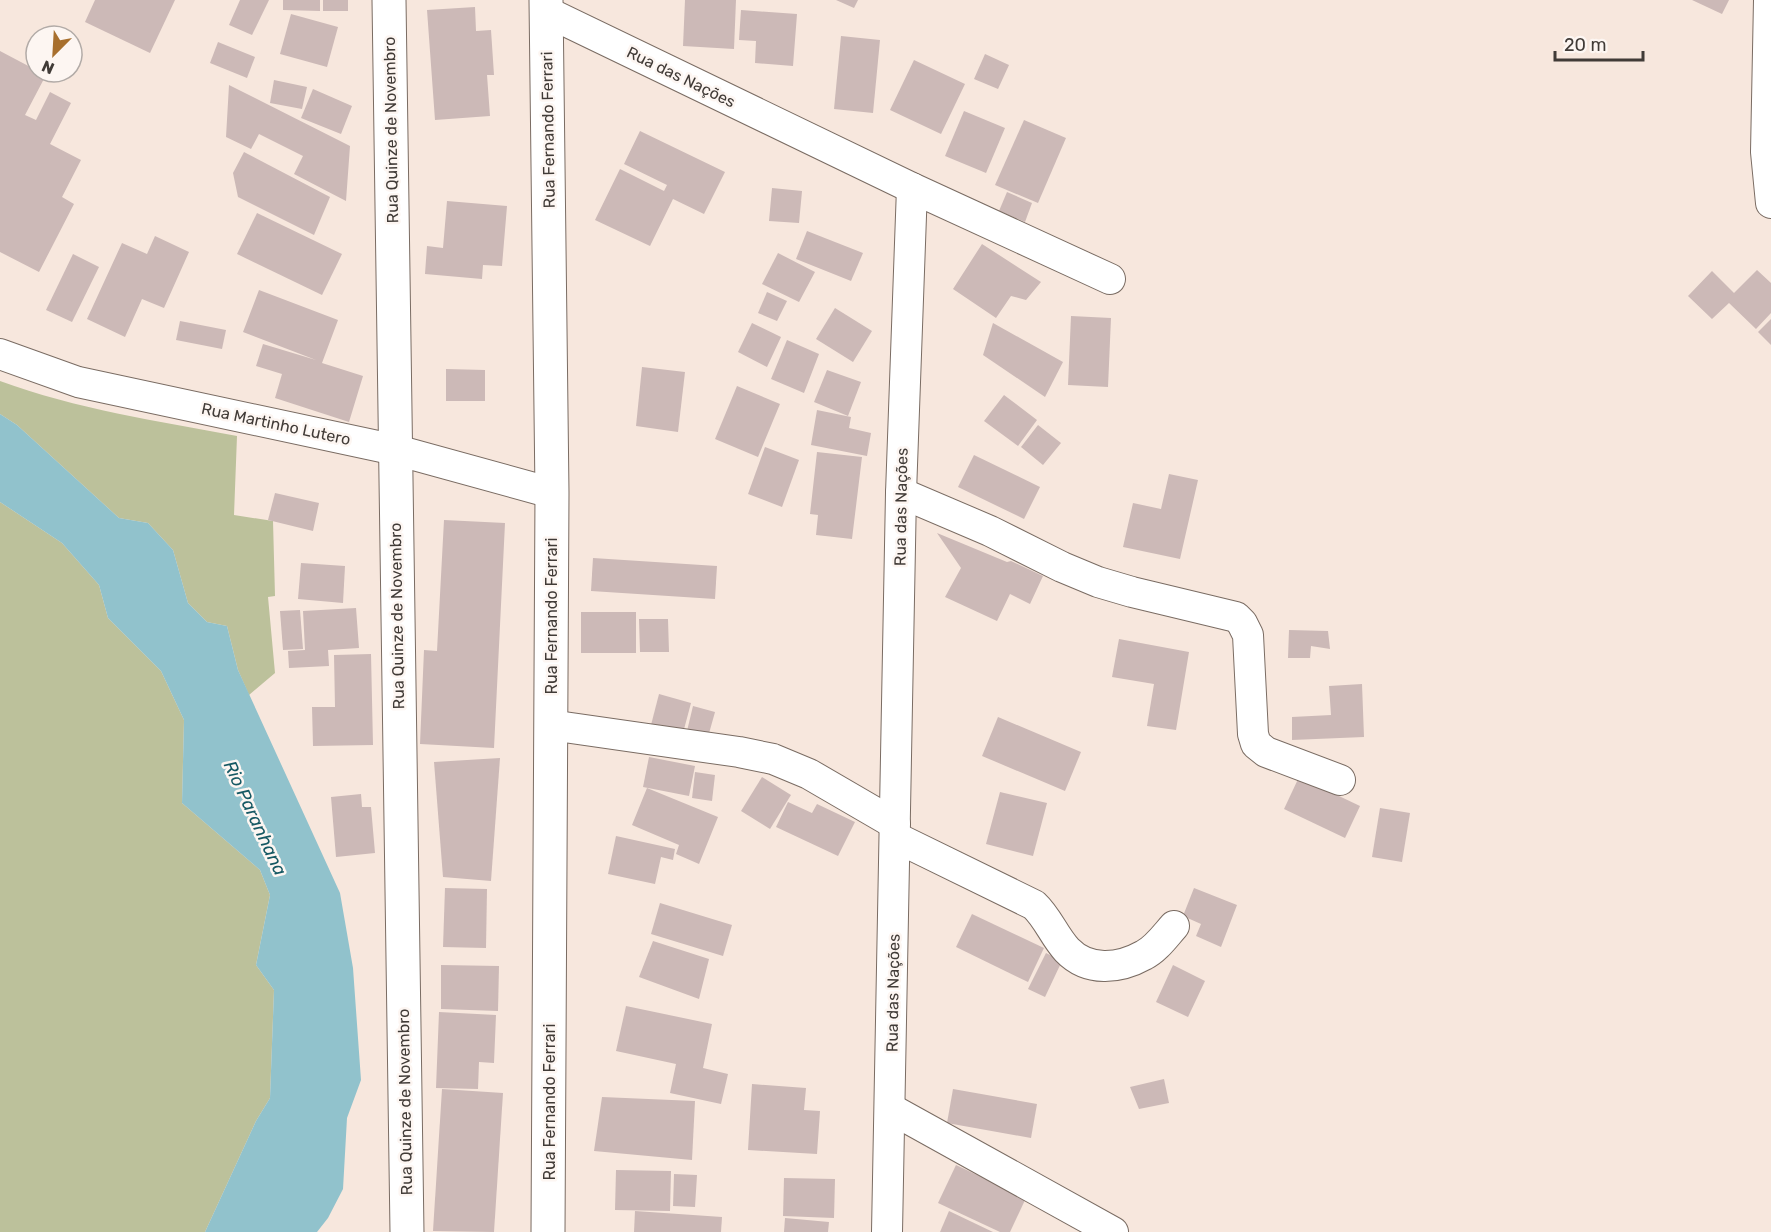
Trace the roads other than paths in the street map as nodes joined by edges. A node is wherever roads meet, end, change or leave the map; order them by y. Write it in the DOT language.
graph roads {
  1 [pos="388,0"];
  2 [pos="1768,0"];
  3 [pos="546,6"];
  4 [pos="912,188"];
  5 [pos="1771,203"];
  6 [pos="1110,279"];
  7 [pos="0,354"];
  8 [pos="396,450"];
  9 [pos="552,493"];
  10 [pos="901,493"];
  11 [pos="550,726"];
  12 [pos="1340,780"];
  13 [pos="895,830"];
  14 [pos="1174,926"];
  15 [pos="891,1109"];
  16 [pos="407,1232"];
  17 [pos="548,1232"];
  18 [pos="887,1232"];
  19 [pos="1113,1232"];
  1 -- 8 [label="main road, Rua Quinze de Novembro"];
  2 -- 5 [label="street"];
  3 -- 4 [label="street, Rua das Nações"];
  3 -- 9 [label="main road, Rua Fernando Ferrari"];
  4 -- 6 [label="street"];
  4 -- 10 [label="street, Rua das Nações"];
  7 -- 8 [label="street, Rua Martinho Lutero"];
  8 -- 9 [label="street, Rua Martinho Lutero"];
  8 -- 16 [label="main road, Rua Quinze de Novembro"];
  9 -- 11 [label="main road, Rua Fernando Ferrari"];
  10 -- 12 [label="street"];
  10 -- 13 [label="street, Rua das Nações"];
  11 -- 13 [label="street"];
  11 -- 17 [label="main road, Rua Fernando Ferrari"];
  13 -- 14 [label="street"];
  13 -- 15 [label="street, Rua das Nações"];
  15 -- 18 [label="street, Rua das Nações"];
  15 -- 19 [label="street"];
}
